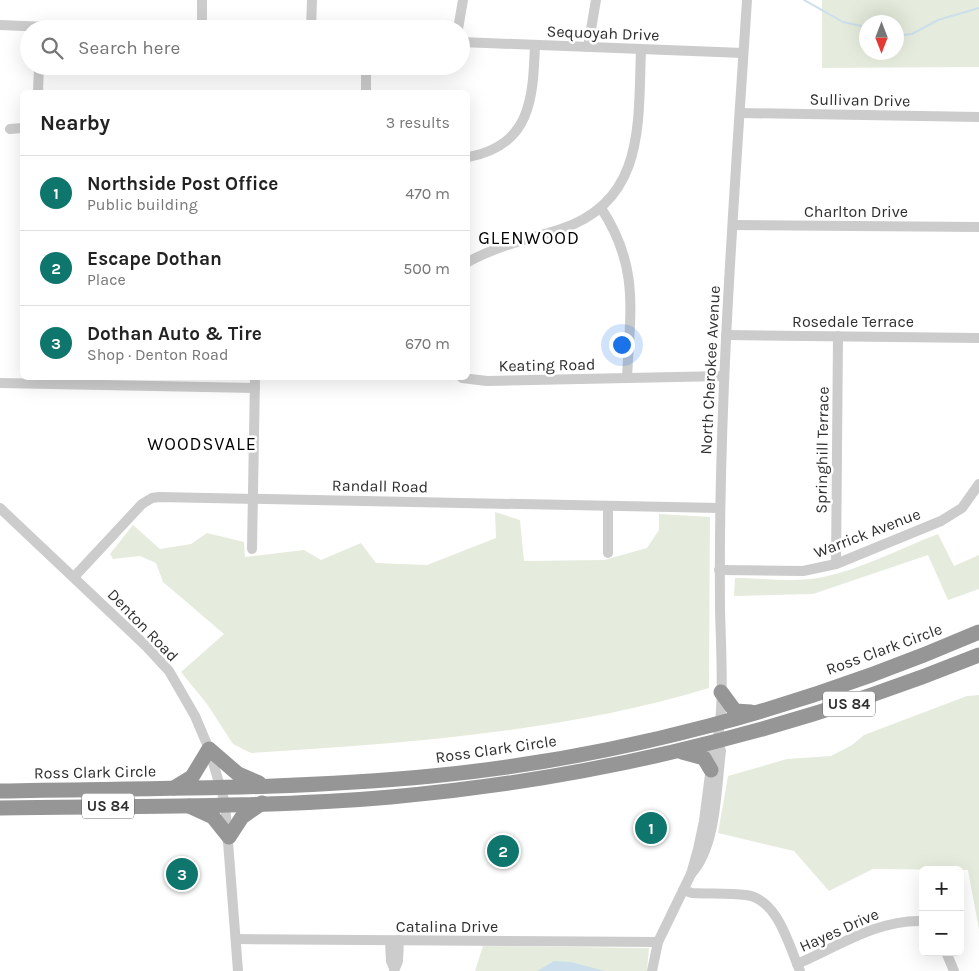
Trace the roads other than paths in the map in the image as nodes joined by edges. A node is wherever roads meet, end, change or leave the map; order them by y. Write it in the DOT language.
graph roads {
  1 [pos="202,0"];
  2 [pos="312,0"];
  3 [pos="463,0"];
  4 [pos="596,0"];
  5 [pos="747,0"];
  6 [pos="202,20"];
  7 [pos="311,20"];
  8 [pos="460,20"];
  9 [pos="0,25"];
  10 [pos="20,27"];
  11 [pos="470,42"];
  12 [pos="535,45"];
  13 [pos="588,47"];
  14 [pos="641,49"];
  15 [pos="743,53"];
  16 [pos="39,75"];
  17 [pos="366,75"];
  18 [pos="38,90"];
  19 [pos="366,90"];
  20 [pos="740,113"];
  21 [pos="979,117"];
  22 [pos="20,128"];
  23 [pos="10,129"];
  24 [pos="470,156"];
  25 [pos="601,208"];
  26 [pos="733,225"];
  27 [pos="979,227"];
  28 [pos="470,261"];
  29 [pos="726,335"];
  30 [pos="838,336"];
  31 [pos="979,338"];
  32 [pos="724,376"];
  33 [pos="627,378"];
  34 [pos="470,379"];
  35 [pos="34,381"];
  36 [pos="144,382"];
  37 [pos="0,383"];
  38 [pos="255,383"];
  39 [pos="979,484"];
  40 [pos="253,499"];
  41 [pos="608,506"];
  42 [pos="0,508"];
  43 [pos="720,508"];
  44 [pos="252,548"];
  45 [pos="608,553"];
  46 [pos="836,564"];
  47 [pos="719,570"];
  48 [pos="74,577"];
  49 [pos="979,632"];
  50 [pos="936,649"];
  51 [pos="979,657"];
  52 [pos="829,688"];
  53 [pos="721,692"];
  54 [pos="835,708"];
  55 [pos="755,713"];
  56 [pos="720,723"];
  57 [pos="718,742"];
  58 [pos="209,750"];
  59 [pos="675,751"];
  60 [pos="500,768"];
  61 [pos="711,770"];
  62 [pos="390,780"];
  63 [pos="321,784"];
  64 [pos="503,784"];
  65 [pos="265,786"];
  66 [pos="220,787"];
  67 [pos="174,788"];
  68 [pos="0,791"];
  69 [pos="18,791"];
  70 [pos="391,797"];
  71 [pos="312,801"];
  72 [pos="225,803"];
  73 [pos="263,803"];
  74 [pos="185,804"];
  75 [pos="5,808"];
  76 [pos="229,837"];
  77 [pos="691,874"];
  78 [pos="683,890"];
  79 [pos="919,921"];
  80 [pos="236,939"];
  81 [pos="394,940"];
  82 [pos="658,942"];
  83 [pos="948,956"];
  84 [pos="799,968"];
  85 [pos="394,969"];
  86 [pos="238,971"];
  87 [pos="652,971"];
  88 [pos="954,971"];
  1 -- 6 [label="street"];
  2 -- 7 [label="street"];
  3 -- 8 [label="street"];
  4 -- 13 [label="street"];
  5 -- 15 [label="street, North Cherokee Avenue"];
  9 -- 10 [label="street"];
  11 -- 12 [label="street, Sequoyah Drive"];
  12 -- 13 [label="street, Sequoyah Drive"];
  12 -- 24 [label="street"];
  13 -- 14 [label="street, Sequoyah Drive"];
  14 -- 15 [label="street, Sequoyah Drive"];
  14 -- 25 [label="street"];
  15 -- 20 [label="street, North Cherokee Avenue"];
  16 -- 18 [label="street"];
  17 -- 19 [label="street"];
  20 -- 21 [label="street, Sullivan Drive"];
  20 -- 26 [label="street, North Cherokee Avenue"];
  22 -- 23 [label="street"];
  25 -- 28 [label="street"];
  25 -- 33 [label="street"];
  26 -- 27 [label="street, Charlton Drive"];
  26 -- 29 [label="street, North Cherokee Avenue"];
  29 -- 30 [label="street, Rosedale Terrace"];
  29 -- 32 [label="street, North Cherokee Avenue"];
  30 -- 31 [label="street, Rosedale Terrace"];
  30 -- 46 [label="street, Springhill Terrace"];
  32 -- 33 [label="street, Keating Road"];
  32 -- 43 [label="street, North Cherokee Avenue"];
  33 -- 34 [label="street, Keating Road"];
  35 -- 36 [label="street"];
  35 -- 37 [label="street"];
  36 -- 38 [label="street"];
  38 -- 40 [label="street"];
  39 -- 46 [label="street, Warrick Avenue"];
  40 -- 41 [label="street, Randall Road"];
  40 -- 44 [label="street"];
  40 -- 48 [label="street, Randall Road"];
  41 -- 43 [label="street, Randall Road"];
  41 -- 45 [label="street"];
  42 -- 48 [label="street, Denton Road"];
  43 -- 47 [label="street, North Cherokee Avenue"];
  46 -- 47 [label="street, Warrick Avenue"];
  47 -- 53 [label="street, North Cherokee Avenue"];
  48 -- 58 [label="street, Denton Road"];
  49 -- 50 [label="highway, Ross Clark Circle / US 84"];
  50 -- 51 [label="highway"];
  50 -- 52 [label="highway, Ross Clark Circle / US 84"];
  51 -- 54 [label="highway, US 84"];
  52 -- 54 [label="highway"];
  52 -- 55 [label="highway, Ross Clark Circle / US 84"];
  53 -- 55 [label="highway"];
  53 -- 56 [label="street, North Cherokee Avenue"];
  54 -- 57 [label="highway, US 84"];
  55 -- 56 [label="highway, Ross Clark Circle / US 84"];
  56 -- 57 [label="street, North Cherokee Avenue"];
  56 -- 60 [label="highway, Ross Clark Circle / US 84"];
  57 -- 59 [label="highway, US 84"];
  57 -- 61 [label="street, North Cherokee Avenue"];
  57 -- 77 [label="street, North Cherokee Avenue"];
  58 -- 65 [label="highway"];
  58 -- 66 [label="street, Denton Road"];
  58 -- 67 [label="highway"];
  59 -- 61 [label="highway"];
  59 -- 64 [label="highway, US 84"];
  60 -- 62 [label="highway, Ross Clark Circle / US 84"];
  60 -- 64 [label="highway"];
  61 -- 77 [label="street, North Cherokee Avenue"];
  62 -- 63 [label="highway, Ross Clark Circle / US 84"];
  62 -- 70 [label="highway"];
  63 -- 65 [label="highway, Ross Clark Circle / US 84"];
  63 -- 71 [label="highway"];
  64 -- 70 [label="highway, US 84"];
  65 -- 66 [label="highway, Ross Clark Circle / US 84"];
  66 -- 67 [label="highway, Ross Clark Circle / US 84"];
  66 -- 72 [label="street, Denton Road"];
  67 -- 69 [label="highway, Ross Clark Circle / US 84"];
  68 -- 69 [label="highway, Ross Clark Circle / US 84"];
  69 -- 75 [label="highway"];
  70 -- 71 [label="highway, US 84"];
  71 -- 73 [label="highway, US 84"];
  72 -- 73 [label="highway, US 84"];
  72 -- 74 [label="highway, US 84"];
  72 -- 76 [label="street, Denton Road"];
  73 -- 76 [label="highway"];
  74 -- 75 [label="highway, US 84"];
  74 -- 76 [label="highway"];
  76 -- 80 [label="street, Denton Road"];
  77 -- 78 [label="street, North Cherokee Avenue"];
  78 -- 82 [label="street, North Cherokee Avenue"];
  78 -- 84 [label="street"];
  79 -- 84 [label="street, Hayes Drive"];
  80 -- 81 [label="street, Catalina Drive"];
  80 -- 86 [label="street, Denton Road"];
  81 -- 82 [label="street, Catalina Drive"];
  81 -- 85 [label="street"];
  82 -- 87 [label="street, North Cherokee Avenue"];
  83 -- 88 [label="street"];
}
